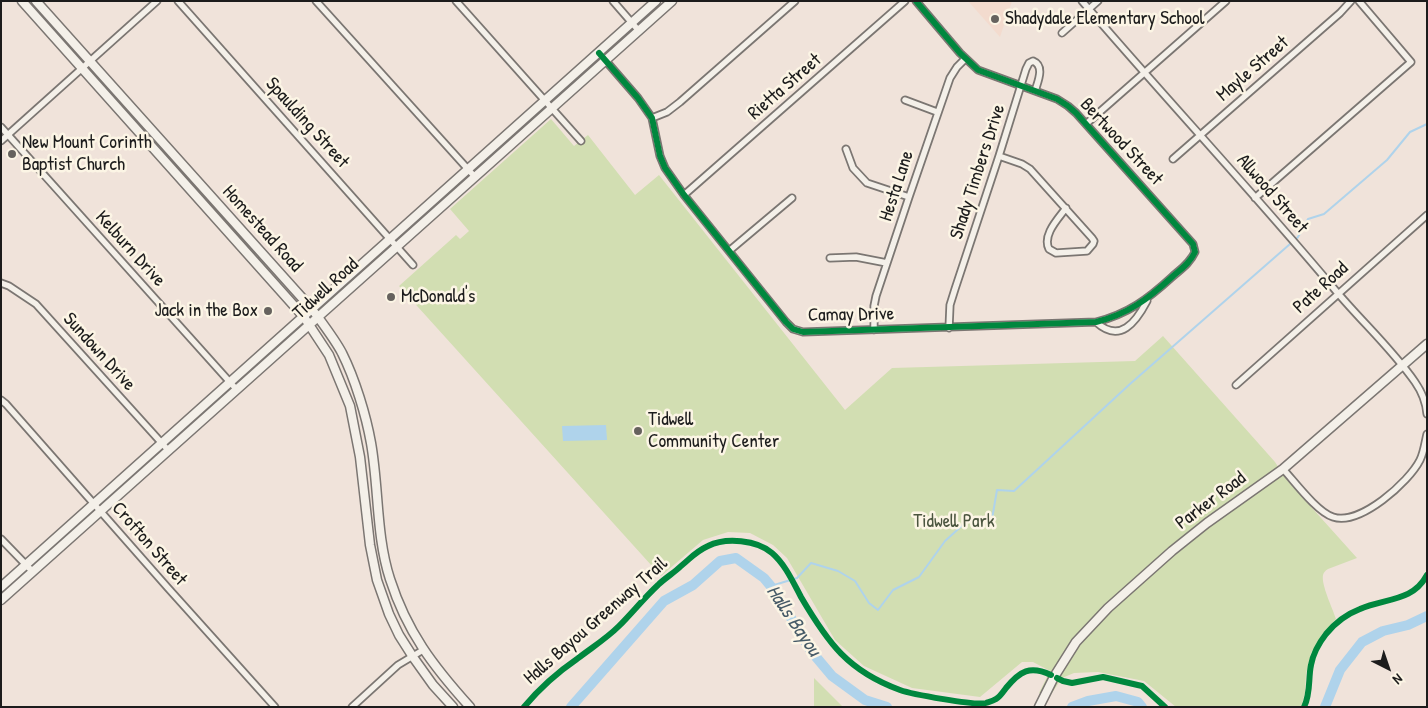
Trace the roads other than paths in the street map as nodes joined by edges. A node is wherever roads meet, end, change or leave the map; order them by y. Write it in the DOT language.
graph roads {
  1 [pos="22,1"];
  2 [pos="36,1"];
  3 [pos="157,1"];
  4 [pos="178,1"];
  5 [pos="316,1"];
  6 [pos="456,1"];
  7 [pos="613,1"];
  8 [pos="656,1"];
  9 [pos="672,1"];
  10 [pos="796,1"];
  11 [pos="905,1"];
  12 [pos="916,1"];
  13 [pos="1082,1"];
  14 [pos="1098,1"];
  15 [pos="1226,1"];
  16 [pos="1351,1"];
  17 [pos="1359,1"];
  18 [pos="1089,9"];
  19 [pos="632,22"];
  20 [pos="639,31"];
  21 [pos="1062,32"];
  22 [pos="599,52"];
  23 [pos="965,59"];
  24 [pos="90,61"];
  25 [pos="606,61"];
  26 [pos="83,69"];
  27 [pos="1144,72"];
  28 [pos="1021,86"];
  29 [pos="1035,91"];
  30 [pos="545,100"];
  31 [pos="905,100"];
  32 [pos="552,108"];
  33 [pos="937,112"];
  34 [pos="652,118"];
  35 [pos="1086,124"];
  36 [pos="1,127"];
  37 [pos="8,134"];
  38 [pos="1200,135"];
  39 [pos="1,141"];
  40 [pos="581,141"];
  41 [pos="846,149"];
  42 [pos="1000,156"];
  43 [pos="1174,159"];
  44 [pos="467,169"];
  45 [pos="474,177"];
  46 [pos="196,179"];
  47 [pos="188,188"];
  48 [pos="684,195"];
  49 [pos="908,197"];
  50 [pos="792,198"];
  51 [pos="1255,198"];
  52 [pos="1066,208"];
  53 [pos="1427,215"];
  54 [pos="390,239"];
  55 [pos="255,246"];
  56 [pos="397,247"];
  57 [pos="729,251"];
  58 [pos="1195,252"];
  59 [pos="246,253"];
  60 [pos="830,258"];
  61 [pos="887,263"];
  62 [pos="414,265"];
  63 [pos="1,283"];
  64 [pos="1338,294"];
  65 [pos="1148,298"];
  66 [pos="312,309"];
  67 [pos="304,317"];
  68 [pos="317,317"];
  69 [pos="1096,322"];
  70 [pos="309,325"];
  71 [pos="949,328"];
  72 [pos="874,330"];
  73 [pos="1427,344"];
  74 [pos="1402,365"];
  75 [pos="230,382"];
  76 [pos="1236,385"];
  77 [pos="237,390"];
  78 [pos="1,400"];
  79 [pos="1427,414"];
  80 [pos="1427,434"];
  81 [pos="162,444"];
  82 [pos="168,450"];
  83 [pos="1283,469"];
  84 [pos="377,492"];
  85 [pos="364,494"];
  86 [pos="94,504"];
  87 [pos="101,512"];
  88 [pos="1,539"];
  89 [pos="26,565"];
  90 [pos="33,572"];
  91 [pos="389,577"];
  92 [pos="377,580"];
  93 [pos="1,587"];
  94 [pos="1,600"];
  95 [pos="423,650"];
  96 [pos="413,657"];
  97 [pos="275,707"];
  98 [pos="352,707"];
  99 [pos="453,707"];
  100 [pos="470,707"];
  101 [pos="1039,707"];
  1 -- 26 [label="main road, Homestead Road"];
  2 -- 24 [label="main road, Homestead Road"];
  3 -- 24 [label="street"];
  4 -- 54 [label="street, Spaulding Street"];
  5 -- 44 [label="street"];
  6 -- 30 [label="street"];
  7 -- 19 [label="street"];
  8 -- 19 [label="main road, Tidwell Road"];
  9 -- 20 [label="main road, Tidwell Road"];
  10 -- 34 [label="street"];
  11 -- 48 [label="street, Rietta Street"];
  12 -- 23 [label="street, Bertwood Street"];
  13 -- 18 [label="street, Allwood Street"];
  14 -- 18 [label="street"];
  15 -- 27 [label="street"];
  16 -- 38 [label="street, Mayle Street"];
  17 -- 51 [label="street"];
  18 -- 21 [label="street"];
  18 -- 27 [label="street, Allwood Street"];
  19 -- 20 [label="street"];
  19 -- 22 [label="main road, Tidwell Road"];
  20 -- 25 [label="main road, Tidwell Road"];
  22 -- 25 [label="street, Camay Drive"];
  22 -- 30 [label="main road, Tidwell Road"];
  23 -- 28 [label="street, Bertwood Street"];
  23 -- 33 [label="street, Hesta Lane"];
  24 -- 26 [label="street"];
  24 -- 46 [label="main road, Homestead Road"];
  25 -- 32 [label="main road, Tidwell Road"];
  25 -- 34 [label="street, Camay Drive"];
  26 -- 37 [label="street"];
  26 -- 47 [label="main road, Homestead Road"];
  27 -- 35 [label="street"];
  27 -- 38 [label="street, Allwood Street"];
  28 -- 29 [label="street, Bertwood Street"];
  28 -- 29 [label="street, Shady Timbers Drive"];
  28 -- 42 [label="street, Shady Timbers Drive"];
  29 -- 35 [label="street, Bertwood Street"];
  30 -- 32 [label="street"];
  30 -- 44 [label="main road, Tidwell Road"];
  31 -- 33 [label="street"];
  32 -- 40 [label="street"];
  32 -- 45 [label="main road, Tidwell Road"];
  33 -- 49 [label="street, Hesta Lane"];
  34 -- 48 [label="street, Camay Drive"];
  35 -- 58 [label="street, Bertwood Street"];
  36 -- 37 [label="street, Kelburn Drive"];
  37 -- 39 [label="street"];
  37 -- 75 [label="street, Kelburn Drive"];
  38 -- 43 [label="street, Mayle Street"];
  38 -- 51 [label="street, Allwood Street"];
  41 -- 49 [label="street"];
  42 -- 52 [label="street"];
  42 -- 71 [label="street, Shady Timbers Drive"];
  44 -- 45 [label="street"];
  44 -- 54 [label="main road, Tidwell Road"];
  45 -- 56 [label="main road, Tidwell Road"];
  46 -- 47 [label="main road"];
  46 -- 55 [label="main road, Homestead Road"];
  47 -- 59 [label="main road, Homestead Road"];
  48 -- 57 [label="street, Camay Drive"];
  49 -- 61 [label="street, Hesta Lane"];
  50 -- 57 [label="street"];
  51 -- 64 [label="street, Allwood Street"];
  52 -- 52 [label="street"];
  53 -- 64 [label="street, Pate Road"];
  54 -- 56 [label="street, Spaulding Street"];
  54 -- 66 [label="main road, Tidwell Road"];
  55 -- 59 [label="main road"];
  55 -- 66 [label="main road, Homestead Road"];
  56 -- 62 [label="street, Spaulding Street"];
  56 -- 68 [label="main road, Tidwell Road"];
  57 -- 72 [label="street, Camay Drive"];
  58 -- 65 [label="street, Camay Drive"];
  59 -- 67 [label="main road, Homestead Road"];
  60 -- 61 [label="street"];
  61 -- 72 [label="street, Hesta Lane"];
  63 -- 81 [label="street, Sundown Drive"];
  64 -- 74 [label="street, Allwood Street"];
  64 -- 76 [label="street, Pate Road"];
  65 -- 69 [label="street, Camay Drive"];
  65 -- 69 [label="street, Camay Drive"];
  66 -- 67 [label="main road, Tidwell Road"];
  66 -- 68 [label="main road, Homestead Road"];
  67 -- 70 [label="main road, Homestead Road"];
  67 -- 75 [label="main road, Tidwell Road"];
  68 -- 70 [label="main road, Tidwell Road"];
  68 -- 84 [label="main road, Homestead Road"];
  69 -- 71 [label="street, Camay Drive"];
  70 -- 77 [label="main road, Tidwell Road"];
  70 -- 85 [label="main road, Homestead Road"];
  71 -- 72 [label="street, Camay Drive"];
  73 -- 74 [label="main road, Parker Road"];
  74 -- 79 [label="street, Allwood Street"];
  74 -- 83 [label="main road, Parker Road"];
  75 -- 77 [label="street, Kelburn Drive"];
  75 -- 81 [label="main road, Tidwell Road"];
  77 -- 82 [label="main road, Tidwell Road"];
  78 -- 86 [label="street, Crofton Street"];
  80 -- 83 [label="street"];
  81 -- 82 [label="street, Sundown Drive"];
  81 -- 86 [label="main road, Tidwell Road"];
  82 -- 87 [label="main road, Tidwell Road"];
  83 -- 101 [label="main road, Parker Road"];
  84 -- 85 [label="main road"];
  84 -- 91 [label="main road, Homestead Road"];
  85 -- 92 [label="main road, Homestead Road"];
  86 -- 87 [label="street, Crofton Street"];
  86 -- 89 [label="main road, Tidwell Road"];
  87 -- 90 [label="main road, Tidwell Road"];
  87 -- 97 [label="street, Crofton Street"];
  88 -- 89 [label="street"];
  89 -- 90 [label="street"];
  89 -- 93 [label="main road, Tidwell Road"];
  90 -- 94 [label="main road, Tidwell Road"];
  91 -- 92 [label="main road"];
  91 -- 95 [label="main road, Homestead Road"];
  92 -- 96 [label="main road, Homestead Road"];
  95 -- 96 [label="street"];
  95 -- 100 [label="main road, Homestead Road"];
  96 -- 98 [label="street"];
  96 -- 99 [label="main road, Homestead Road"];
}
